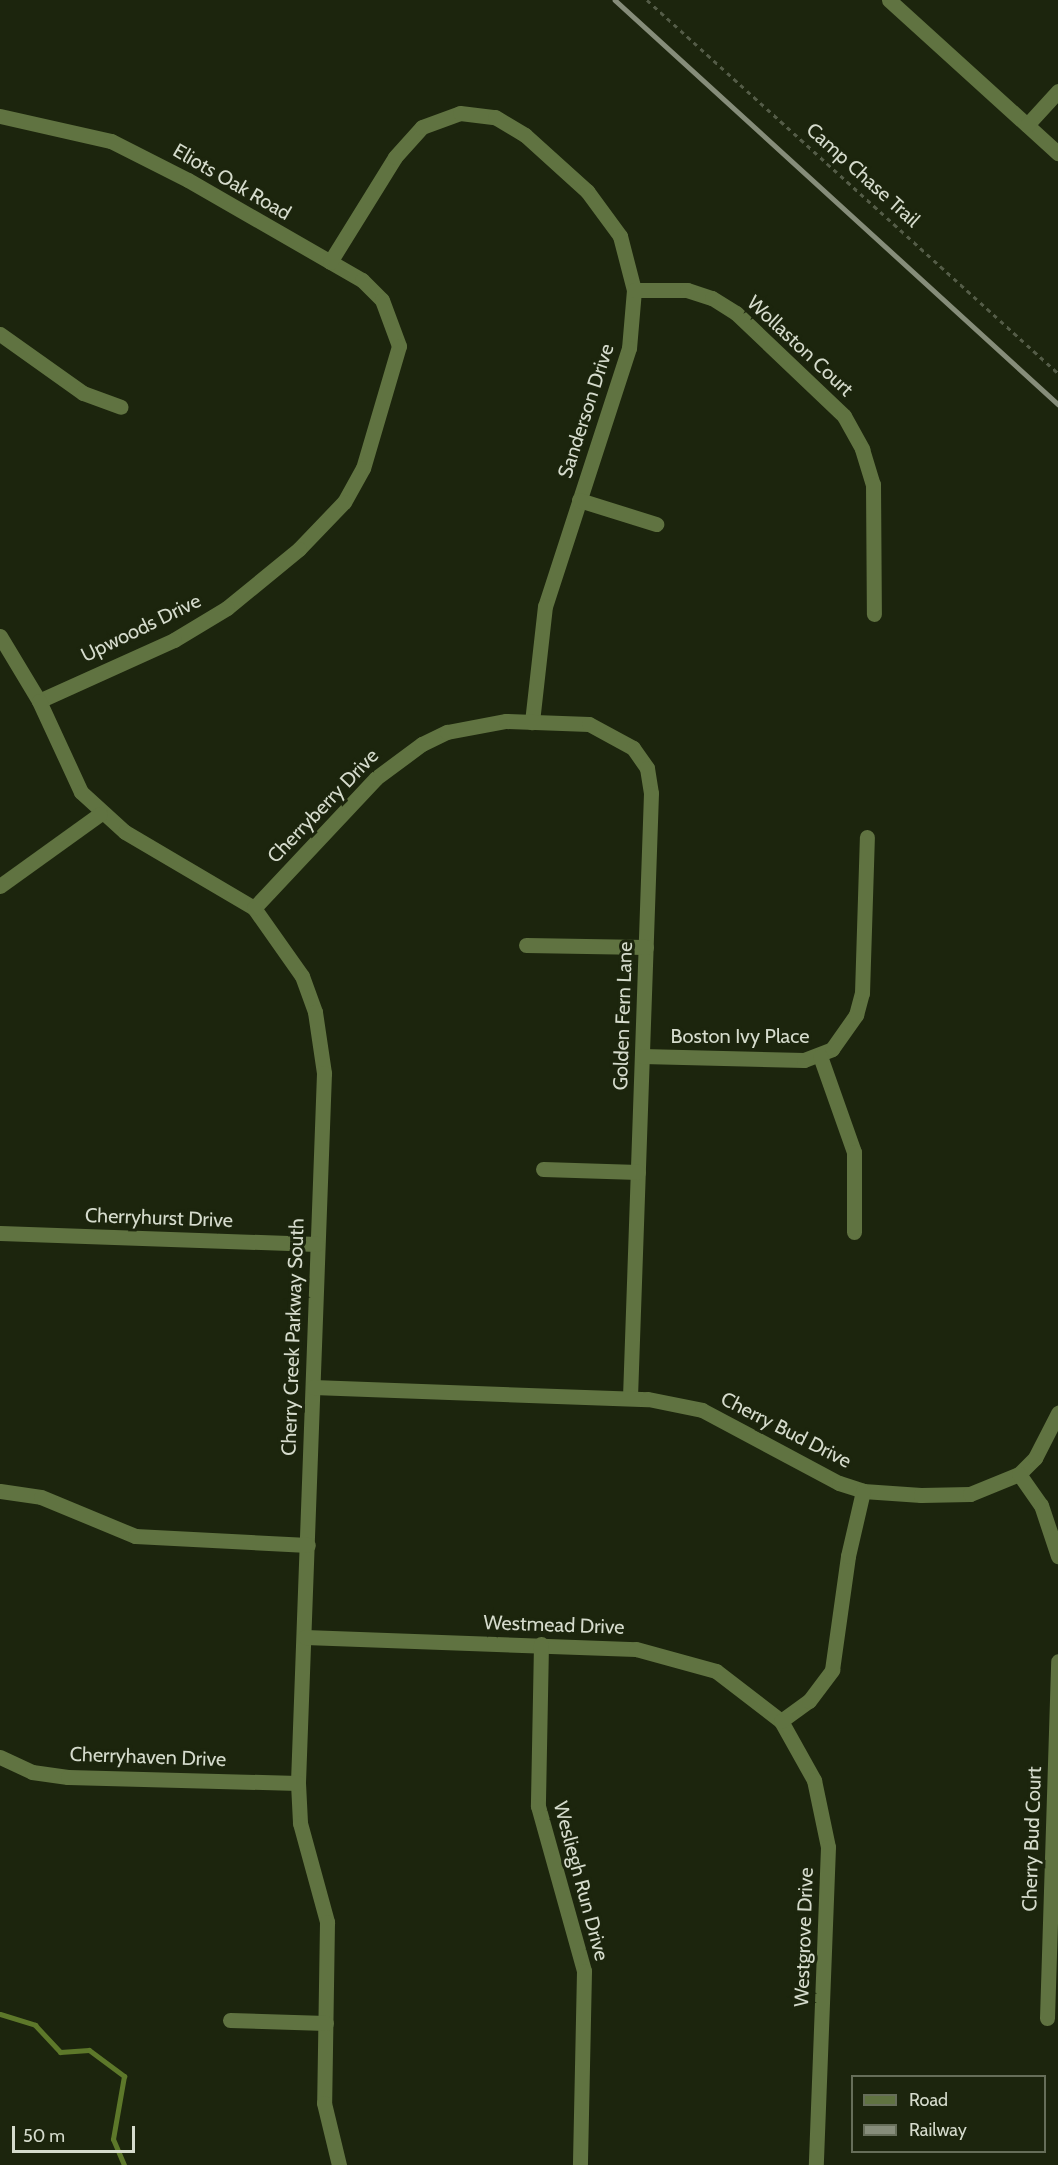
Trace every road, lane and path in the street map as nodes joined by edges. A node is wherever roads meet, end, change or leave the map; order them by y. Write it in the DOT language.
graph roads {
  1 [pos="646,0"];
  2 [pos="889,0"];
  3 [pos="1058,91"];
  4 [pos="0,116"];
  5 [pos="1027,125"];
  6 [pos="1058,153"];
  7 [pos="330,262"];
  8 [pos="634,290"];
  9 [pos="0,334"];
  10 [pos="399,346"];
  11 [pos="1058,373"];
  12 [pos="121,407"];
  13 [pos="579,500"];
  14 [pos="656,525"];
  15 [pos="874,614"];
  16 [pos="0,636"];
  17 [pos="39,700"];
  18 [pos="532,722"];
  19 [pos="100,814"];
  20 [pos="867,837"];
  21 [pos="0,886"];
  22 [pos="254,908"];
  23 [pos="525,945"];
  24 [pos="646,947"];
  25 [pos="642,1056"];
  26 [pos="820,1056"];
  27 [pos="543,1169"];
  28 [pos="638,1172"];
  29 [pos="854,1232"];
  30 [pos="0,1233"];
  31 [pos="317,1244"];
  32 [pos="313,1387"];
  33 [pos="630,1398"];
  34 [pos="1058,1413"];
  35 [pos="1019,1474"];
  36 [pos="0,1491"];
  37 [pos="863,1491"];
  38 [pos="308,1545"];
  39 [pos="1058,1556"];
  40 [pos="305,1637"];
  41 [pos="541,1644"];
  42 [pos="1058,1661"];
  43 [pos="781,1721"];
  44 [pos="0,1757"];
  45 [pos="298,1783"];
  46 [pos="1047,2018"];
  47 [pos="230,2020"];
  48 [pos="326,2023"];
  49 [pos="339,2165"];
  50 [pos="580,2165"];
  51 [pos="816,2165"];
  1 -- 11 [label="path, Camp Chase Trail"];
  2 -- 5 [label="street"];
  3 -- 5 [label="street"];
  4 -- 7 [label="street, Eliots Oak Road"];
  5 -- 6 [label="street"];
  7 -- 8 [label="street, Sanderson Drive"];
  7 -- 10 [label="street, Eliots Oak Road"];
  8 -- 13 [label="street, Sanderson Drive"];
  8 -- 15 [label="street, Wollaston Court"];
  9 -- 12 [label="street"];
  10 -- 17 [label="street, Upwoods Drive"];
  13 -- 14 [label="street"];
  13 -- 18 [label="street, Sanderson Drive"];
  16 -- 17 [label="street, Cherry Creek Parkway South"];
  17 -- 19 [label="street, Cherry Creek Parkway South"];
  18 -- 22 [label="street, Cherryberry Drive"];
  18 -- 24 [label="street, Golden Fern Lane"];
  19 -- 21 [label="street"];
  19 -- 22 [label="street, Cherry Creek Parkway South"];
  20 -- 26 [label="street, Boston Ivy Place"];
  22 -- 31 [label="street, Cherry Creek Parkway South"];
  23 -- 24 [label="street"];
  24 -- 25 [label="street, Golden Fern Lane"];
  25 -- 26 [label="street, Boston Ivy Place"];
  25 -- 28 [label="street, Golden Fern Lane"];
  26 -- 29 [label="street"];
  27 -- 28 [label="street"];
  28 -- 33 [label="street, Golden Fern Lane"];
  30 -- 31 [label="street, Cherryhurst Drive"];
  31 -- 32 [label="street, Cherry Creek Parkway South"];
  32 -- 33 [label="street, Cherry Bud Drive"];
  32 -- 38 [label="street, Cherry Creek Parkway South"];
  33 -- 37 [label="street, Cherry Bud Drive"];
  34 -- 35 [label="street, Cherry Bud Drive"];
  35 -- 37 [label="street, Cherry Bud Drive"];
  35 -- 39 [label="street"];
  36 -- 38 [label="street"];
  37 -- 43 [label="street"];
  38 -- 40 [label="street, Cherry Creek Parkway South"];
  40 -- 41 [label="street, Westmead Drive"];
  40 -- 45 [label="street, Cherry Creek Parkway South"];
  41 -- 43 [label="street, Westmead Drive"];
  41 -- 50 [label="street, Wesliegh Run Drive"];
  42 -- 46 [label="street, Cherry Bud Court"];
  43 -- 51 [label="street, Westgrove Drive"];
  44 -- 45 [label="street, Cherryhaven Drive"];
  45 -- 48 [label="street, Cherry Creek Parkway South"];
  47 -- 48 [label="street"];
  48 -- 49 [label="street, Cherry Creek Parkway South"];
}
